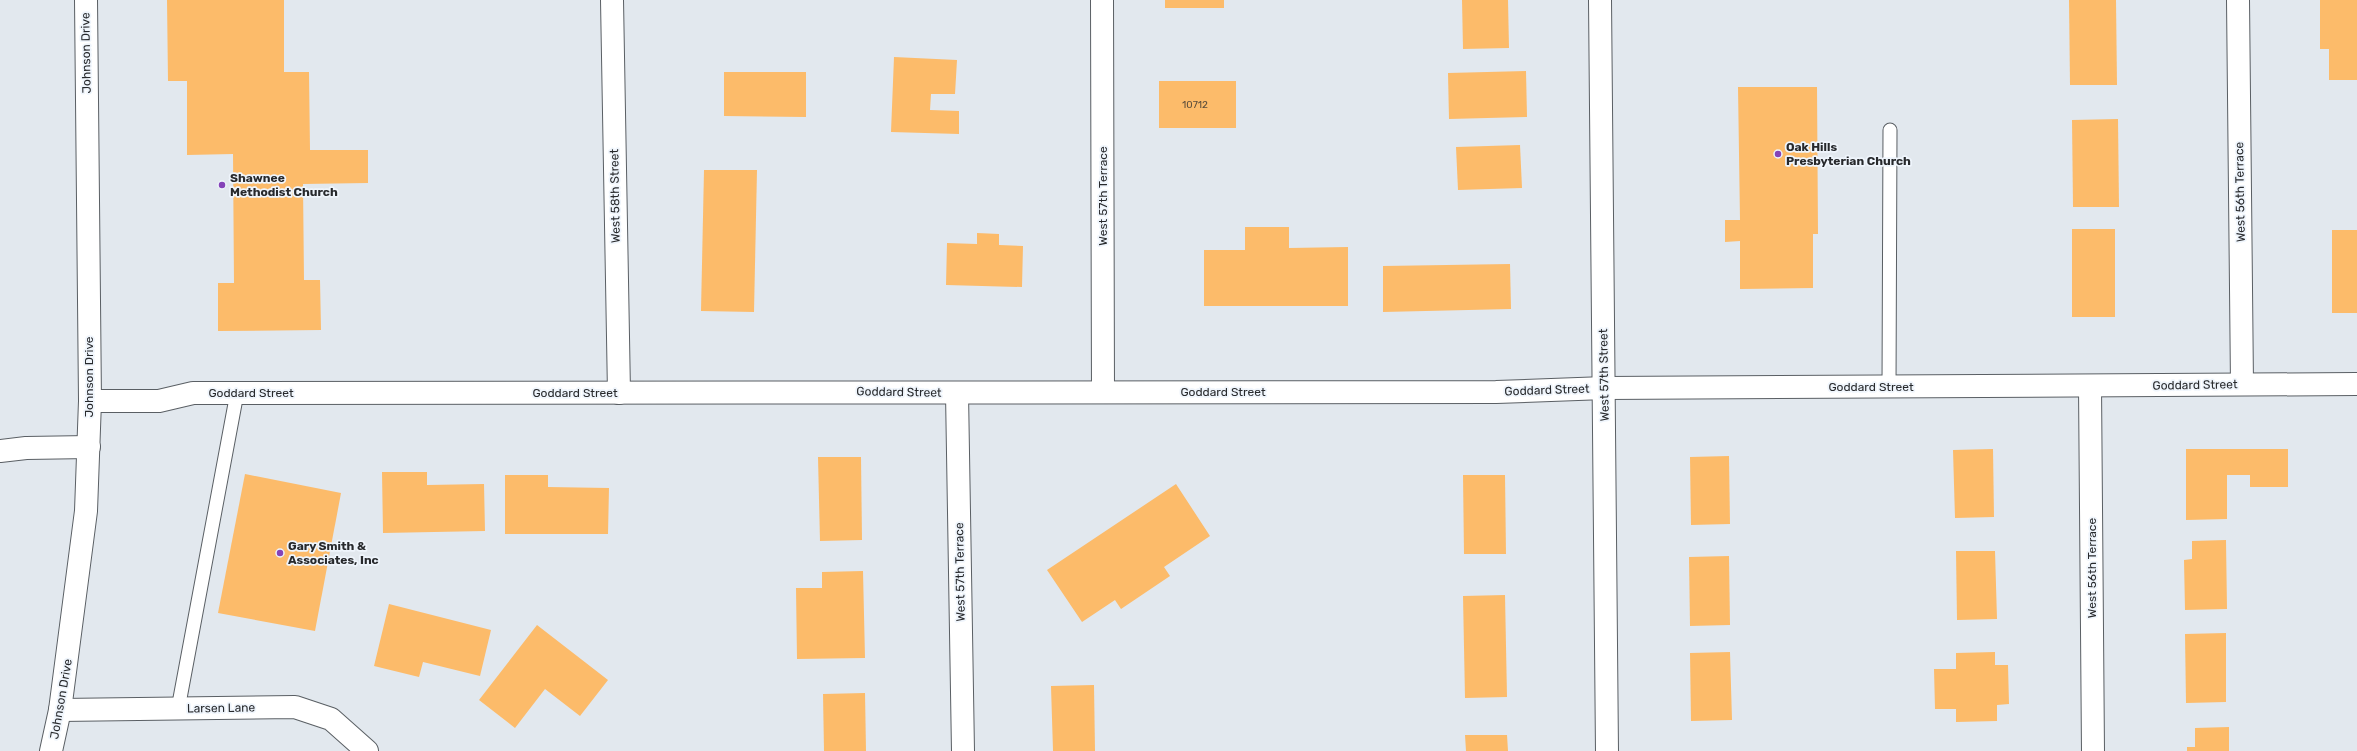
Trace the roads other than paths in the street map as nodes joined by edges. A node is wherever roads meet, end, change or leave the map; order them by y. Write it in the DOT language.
graph roads {
  1 [pos="86,0"];
  2 [pos="612,0"];
  3 [pos="1102,0"];
  4 [pos="1600,0"];
  5 [pos="2238,0"];
  6 [pos="1890,130"];
  7 [pos="2242,384"];
  8 [pos="2357,384"];
  9 [pos="2090,386"];
  10 [pos="1889,387"];
  11 [pos="1605,388"];
  12 [pos="237,392"];
  13 [pos="957,392"];
  14 [pos="1103,392"];
  15 [pos="619,393"];
  16 [pos="90,401"];
  17 [pos="89,447"];
  18 [pos="0,451"];
  19 [pos="178,709"];
  20 [pos="60,710"];
  21 [pos="51,751"];
  22 [pos="367,751"];
  23 [pos="963,751"];
  24 [pos="1607,751"];
  25 [pos="2093,751"];
  1 -- 16 [label="street, Johnson Drive"];
  2 -- 15 [label="street, West 58th Street"];
  3 -- 14 [label="street, West 57th Terrace"];
  4 -- 11 [label="street, West 57th Street"];
  5 -- 7 [label="street, West 56th Terrace"];
  6 -- 10 [label="lane"];
  7 -- 8 [label="street, Goddard Street"];
  7 -- 9 [label="street, Goddard Street"];
  9 -- 10 [label="street, Goddard Street"];
  9 -- 25 [label="street, West 56th Terrace"];
  10 -- 11 [label="street, Goddard Street"];
  11 -- 14 [label="street, Goddard Street"];
  11 -- 24 [label="street, West 57th Street"];
  12 -- 15 [label="street, Goddard Street"];
  12 -- 16 [label="street, Goddard Street"];
  12 -- 19 [label="lane"];
  13 -- 14 [label="street, Goddard Street"];
  13 -- 15 [label="street, Goddard Street"];
  13 -- 23 [label="street, West 57th Terrace"];
  16 -- 17 [label="street, Johnson Drive"];
  17 -- 18 [label="street"];
  17 -- 20 [label="street, Johnson Drive"];
  19 -- 20 [label="street, Larsen Lane"];
  19 -- 22 [label="street, Larsen Lane"];
  20 -- 21 [label="street, Johnson Drive"];
}
